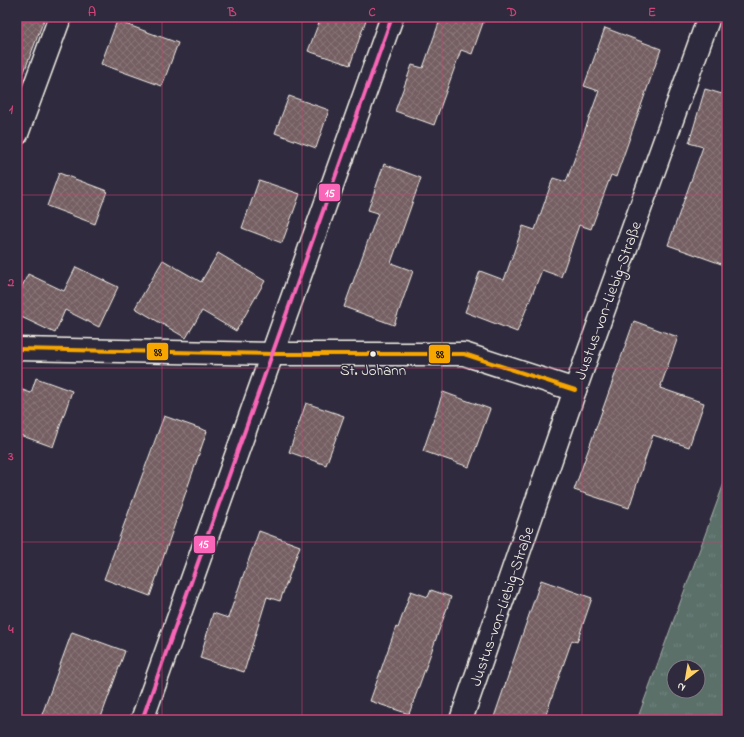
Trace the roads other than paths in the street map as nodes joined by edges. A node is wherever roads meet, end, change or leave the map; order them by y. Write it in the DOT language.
graph roads {
  1 [pos="60,17"];
  2 [pos="392,17"];
  3 [pos="709,17"];
  4 [pos="17,134"];
  5 [pos="17,350"];
  6 [pos="274,354"];
  7 [pos="575,390"];
  8 [pos="142,720"];
  9 [pos="461,720"];
  1 -- 4 [label="street"];
  2 -- 6 [label="street"];
  3 -- 7 [label="street, Justus-von-Liebig-Straße"];
  5 -- 6 [label="street"];
  6 -- 7 [label="street"];
  6 -- 8 [label="street"];
  7 -- 9 [label="street, Justus-von-Liebig-Straße"];
}
